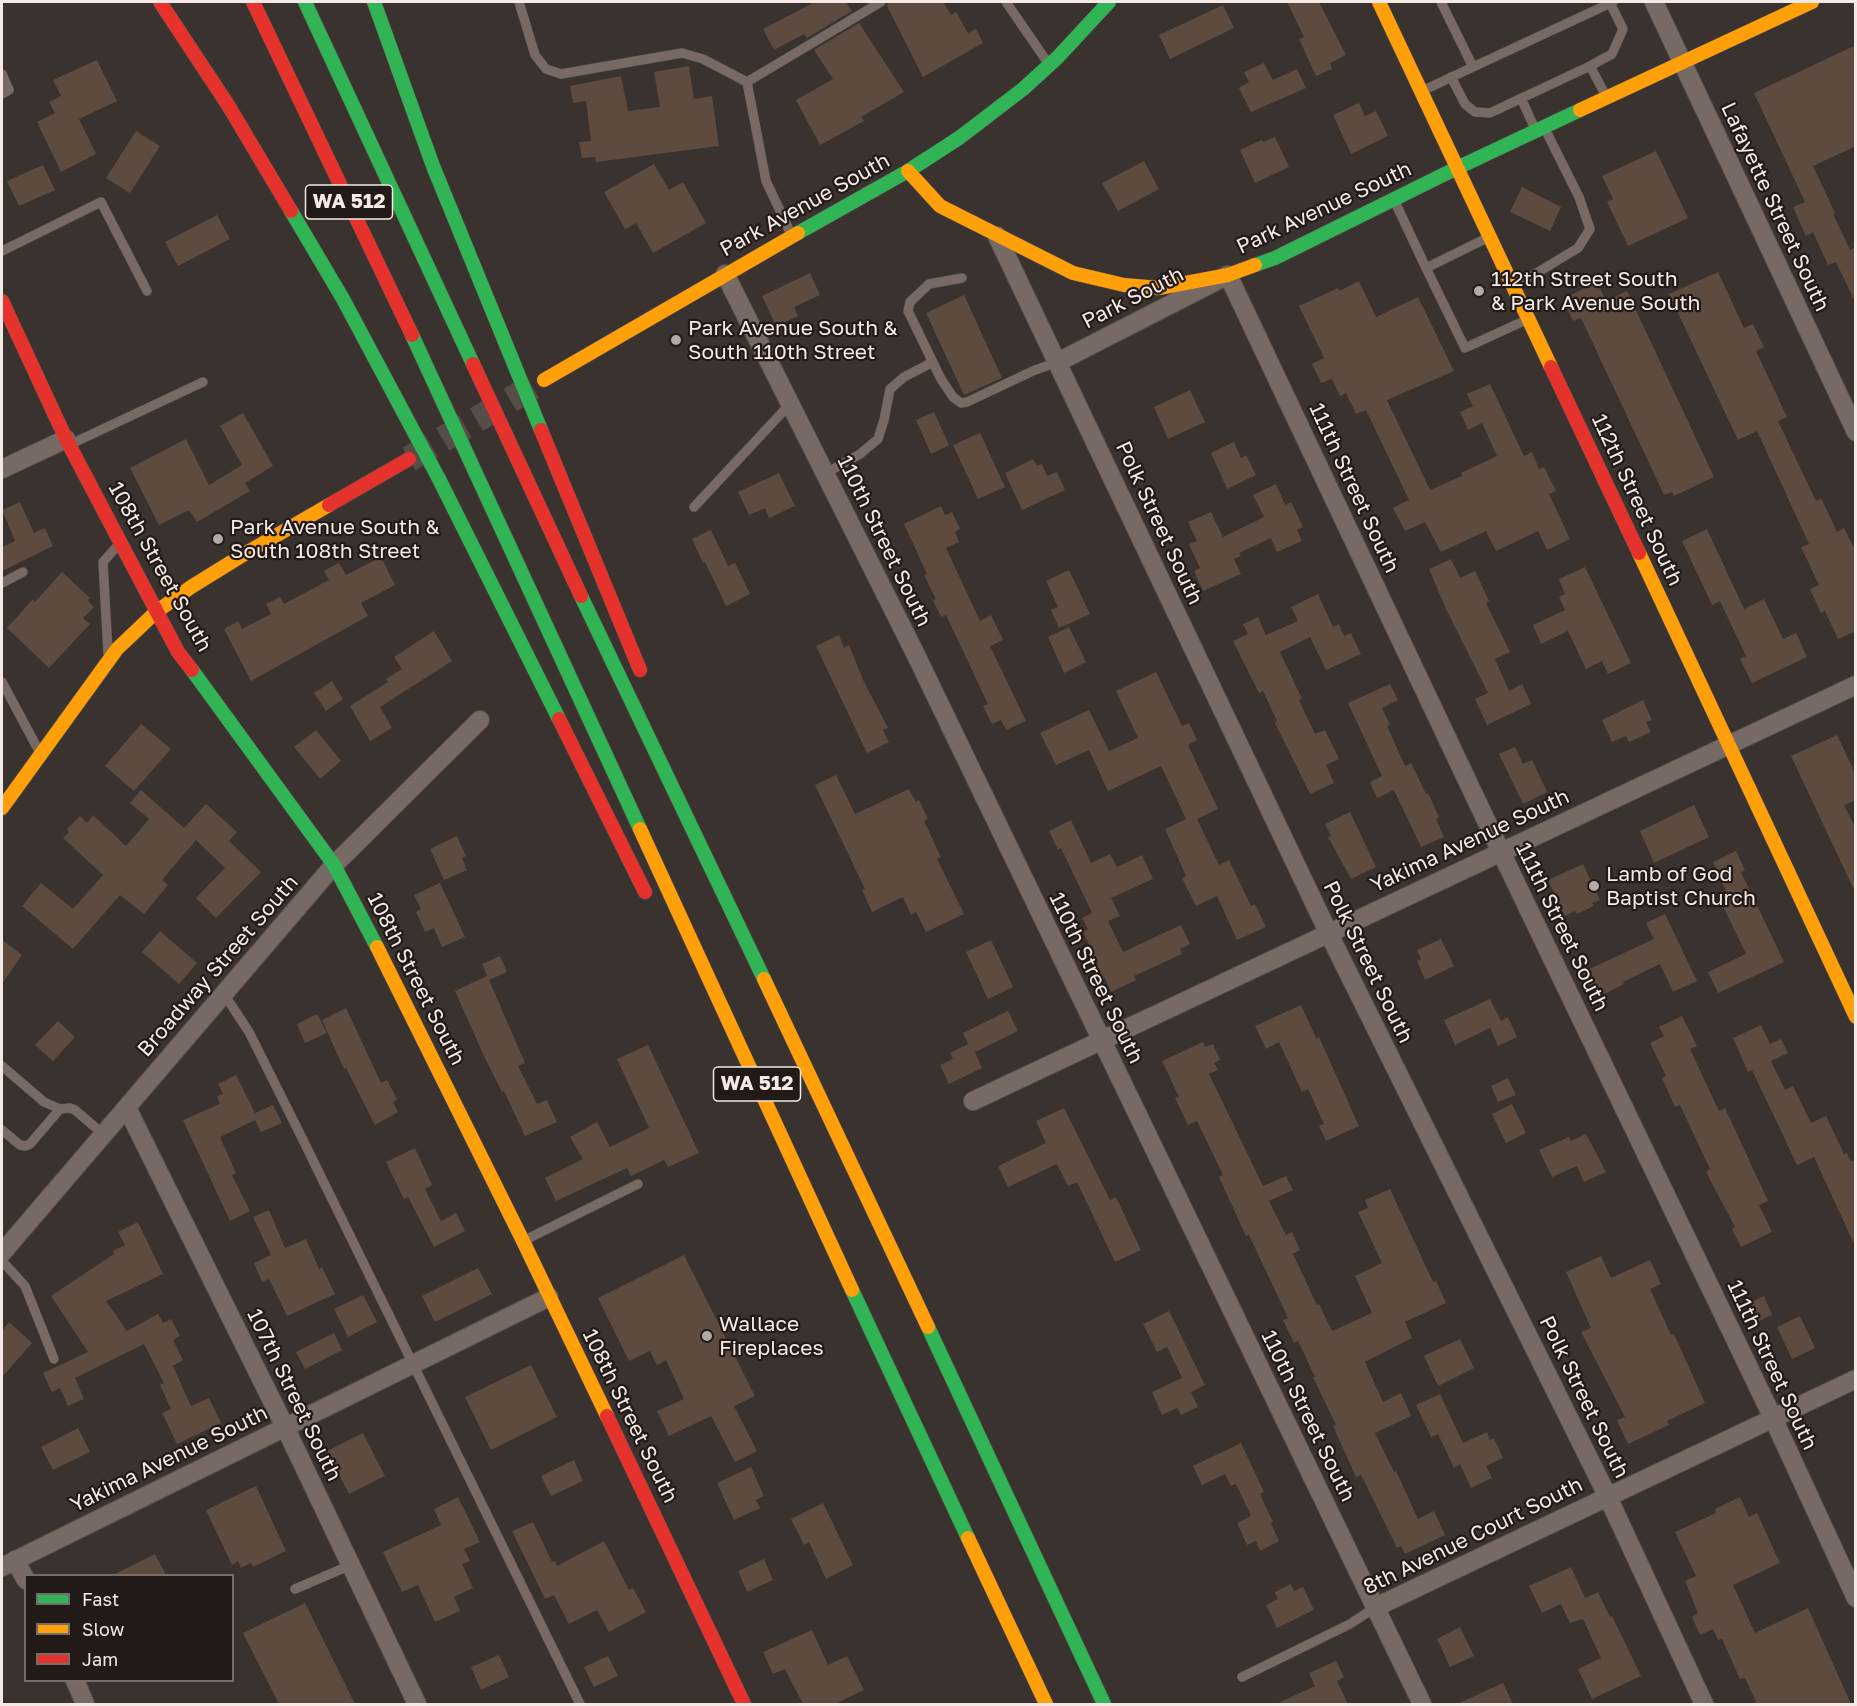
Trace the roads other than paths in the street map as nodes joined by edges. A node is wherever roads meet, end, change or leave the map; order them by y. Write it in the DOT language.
graph roads {
  1 [pos="160,2"];
  2 [pos="254,2"];
  3 [pos="305,2"];
  4 [pos="374,2"];
  5 [pos="519,2"];
  6 [pos="880,2"];
  7 [pos="1006,2"];
  8 [pos="1109,2"];
  9 [pos="1379,2"];
  10 [pos="1441,2"];
  11 [pos="1611,2"];
  12 [pos="1654,2"];
  13 [pos="1812,2"];
  14 [pos="1682,63"];
  15 [pos="1050,65"];
  16 [pos="1590,66"];
  17 [pos="1473,67"];
  18 [pos="2,74"];
  19 [pos="1451,77"];
  20 [pos="747,82"];
  21 [pos="1421,92"];
  22 [pos="2,94"];
  23 [pos="1521,98"];
  24 [pos="1607,98"];
  25 [pos="1540,129"];
  26 [pos="1457,168"];
  27 [pos="908,171"];
  28 [pos="1394,200"];
  29 [pos="793,236"];
  30 [pos="997,236"];
  31 [pos="1489,237"];
  32 [pos="2,250"];
  33 [pos="1426,268"];
  34 [pos="725,274"];
  35 [pos="1228,275"];
  36 [pos="962,278"];
  37 [pos="1513,288"];
  38 [pos="147,291"];
  39 [pos="2,301"];
  40 [pos="1528,319"];
  41 [pos="933,362"];
  42 [pos="1058,362"];
  43 [pos="544,380"];
  44 [pos="203,382"];
  45 [pos="791,403"];
  46 [pos="1856,432"];
  47 [pos="67,442"];
  48 [pos="409,459"];
  49 [pos="2,470"];
  50 [pos="826,473"];
  51 [pos="694,507"];
  52 [pos="121,542"];
  53 [pos="23,572"];
  54 [pos="2,583"];
  55 [pos="156,612"];
  56 [pos="109,660"];
  57 [pos="2,682"];
  58 [pos="646,684"];
  59 [pos="1856,685"];
  60 [pos="480,720"];
  61 [pos="1729,744"];
  62 [pos="40,753"];
  63 [pos="2,808"];
  64 [pos="715,843"];
  65 [pos="1501,852"];
  66 [pos="334,865"];
  67 [pos="651,904"];
  68 [pos="1328,932"];
  69 [pos="224,994"];
  70 [pos="1856,1017"];
  71 [pos="1101,1041"];
  72 [pos="727,1052"];
  73 [pos="2,1066"];
  74 [pos="973,1101"];
  75 [pos="126,1108"];
  76 [pos="60,1109"];
  77 [pos="2,1130"];
  78 [pos="104,1134"];
  79 [pos="638,1184"];
  80 [pos="872,1206"];
  81 [pos="825,1231"];
  82 [pos="523,1241"];
  83 [pos="2,1253"];
  84 [pos="2,1261"];
  85 [pos="549,1297"];
  86 [pos="54,1359"];
  87 [pos="414,1364"];
  88 [pos="1856,1379"];
  89 [pos="1773,1418"];
  90 [pos="285,1427"];
  91 [pos="1607,1495"];
  92 [pos="8,1563"];
  93 [pos="351,1565"];
  94 [pos="24,1578"];
  95 [pos="295,1589"];
  96 [pos="1856,1598"];
  97 [pos="1376,1607"];
  98 [pos="1242,1677"];
  99 [pos="76,1682"];
  100 [pos="86,1704"];
  101 [pos="417,1704"];
  102 [pos="580,1704"];
  103 [pos="744,1704"];
  104 [pos="1046,1704"];
  105 [pos="1104,1704"];
  106 [pos="1422,1704"];
  107 [pos="1704,1704"];
  1 -- 67 [label="main road"];
  2 -- 81 [label="main road, WA 512"];
  3 -- 80 [label="main road, WA 512"];
  4 -- 58 [label="main road"];
  5 -- 20 [label="lane"];
  6 -- 20 [label="lane"];
  7 -- 15 [label="lane"];
  8 -- 15 [label="main road"];
  9 -- 21 [label="main road, 112th Street South"];
  10 -- 17 [label="lane"];
  11 -- 16 [label="lane"];
  11 -- 17 [label="lane"];
  12 -- 14 [label="street, Lafayette Street South"];
  13 -- 14 [label="main road, Park Avenue South"];
  14 -- 24 [label="main road, Park Avenue South"];
  14 -- 46 [label="street, Lafayette Street South"];
  15 -- 27 [label="main road"];
  16 -- 23 [label="lane"];
  16 -- 24 [label="lane"];
  17 -- 19 [label="lane"];
  18 -- 22 [label="lane"];
  19 -- 21 [label="lane"];
  19 -- 23 [label="lane"];
  20 -- 29 [label="lane"];
  21 -- 26 [label="main road, 112th Street South"];
  23 -- 25 [label="lane"];
  24 -- 25 [label="main road, Park Avenue South"];
  25 -- 26 [label="main road, Park Avenue South"];
  25 -- 37 [label="lane"];
  26 -- 28 [label="main road, Park Avenue South"];
  26 -- 31 [label="main road, 112th Street South"];
  27 -- 29 [label="main road, Park Avenue South"];
  27 -- 30 [label="main road, Park Avenue South"];
  28 -- 33 [label="lane"];
  28 -- 35 [label="main road, Park Avenue South"];
  29 -- 34 [label="main road, Park Avenue South"];
  30 -- 35 [label="main road, Park Avenue South"];
  30 -- 42 [label="street, Polk Street South"];
  31 -- 33 [label="lane"];
  31 -- 37 [label="main road, 112th Street South"];
  32 -- 38 [label="lane"];
  33 -- 40 [label="lane"];
  34 -- 43 [label="main road, Park Avenue South"];
  34 -- 45 [label="street, 110th Street South"];
  35 -- 42 [label="street, Park South"];
  35 -- 65 [label="street, 111th Street South"];
  36 -- 41 [label="lane"];
  37 -- 40 [label="main road, 112th Street South"];
  39 -- 47 [label="main road, 108th Street South"];
  40 -- 61 [label="main road, 112th Street South"];
  41 -- 42 [label="lane"];
  41 -- 50 [label="lane"];
  42 -- 68 [label="street, Polk Street South"];
  44 -- 47 [label="lane"];
  45 -- 50 [label="street, 110th Street South"];
  45 -- 51 [label="lane"];
  47 -- 49 [label="street"];
  47 -- 52 [label="main road, 108th Street South"];
  48 -- 55 [label="main road"];
  50 -- 71 [label="street, 110th Street South"];
  52 -- 55 [label="main road, 108th Street South"];
  52 -- 56 [label="lane"];
  53 -- 54 [label="lane"];
  55 -- 56 [label="main road"];
  55 -- 66 [label="main road, 108th Street South"];
  56 -- 62 [label="main road"];
  57 -- 62 [label="lane"];
  59 -- 61 [label="street, Yakima Avenue South"];
  60 -- 66 [label="street, Broadway Street South"];
  61 -- 65 [label="street, Yakima Avenue South"];
  61 -- 70 [label="main road, 112th Street South"];
  62 -- 63 [label="main road"];
  64 -- 80 [label="main road"];
  65 -- 68 [label="street, Yakima Avenue South"];
  65 -- 89 [label="street, 111th Street South"];
  66 -- 69 [label="street, Broadway Street South"];
  66 -- 82 [label="main road, 108th Street South"];
  68 -- 71 [label="street, Yakima Avenue South"];
  68 -- 91 [label="street, Polk Street South"];
  69 -- 75 [label="street, Broadway Street South"];
  69 -- 87 [label="lane"];
  71 -- 74 [label="street, Yakima Avenue South"];
  71 -- 97 [label="street, 110th Street South"];
  72 -- 81 [label="main road"];
  73 -- 76 [label="lane"];
  75 -- 78 [label="street, Broadway Street South"];
  75 -- 90 [label="street, 107th Street South"];
  76 -- 77 [label="lane"];
  76 -- 78 [label="lane"];
  78 -- 83 [label="street, Broadway Street South"];
  79 -- 82 [label="lane"];
  80 -- 105 [label="main road, WA 512"];
  81 -- 104 [label="main road, WA 512"];
  82 -- 85 [label="main road, 108th Street South"];
  84 -- 86 [label="lane"];
  85 -- 87 [label="street, Yakima Avenue South"];
  85 -- 103 [label="main road, 108th Street South"];
  87 -- 90 [label="street, Yakima Avenue South"];
  87 -- 102 [label="lane"];
  88 -- 89 [label="street, 8th Avenue Court South"];
  89 -- 91 [label="street, 8th Avenue Court South"];
  89 -- 96 [label="street, 111th Street South"];
  90 -- 92 [label="street, Yakima Avenue South"];
  90 -- 93 [label="street, 107th Street South"];
  91 -- 97 [label="street, 8th Avenue Court South"];
  91 -- 107 [label="street, Polk Street South"];
  92 -- 94 [label="street"];
  93 -- 95 [label="lane"];
  93 -- 101 [label="street, 107th Street South"];
  97 -- 98 [label="lane, 8th Avenue Court South"];
  97 -- 106 [label="street, 110th Street South"];
  99 -- 100 [label="street"];
}
